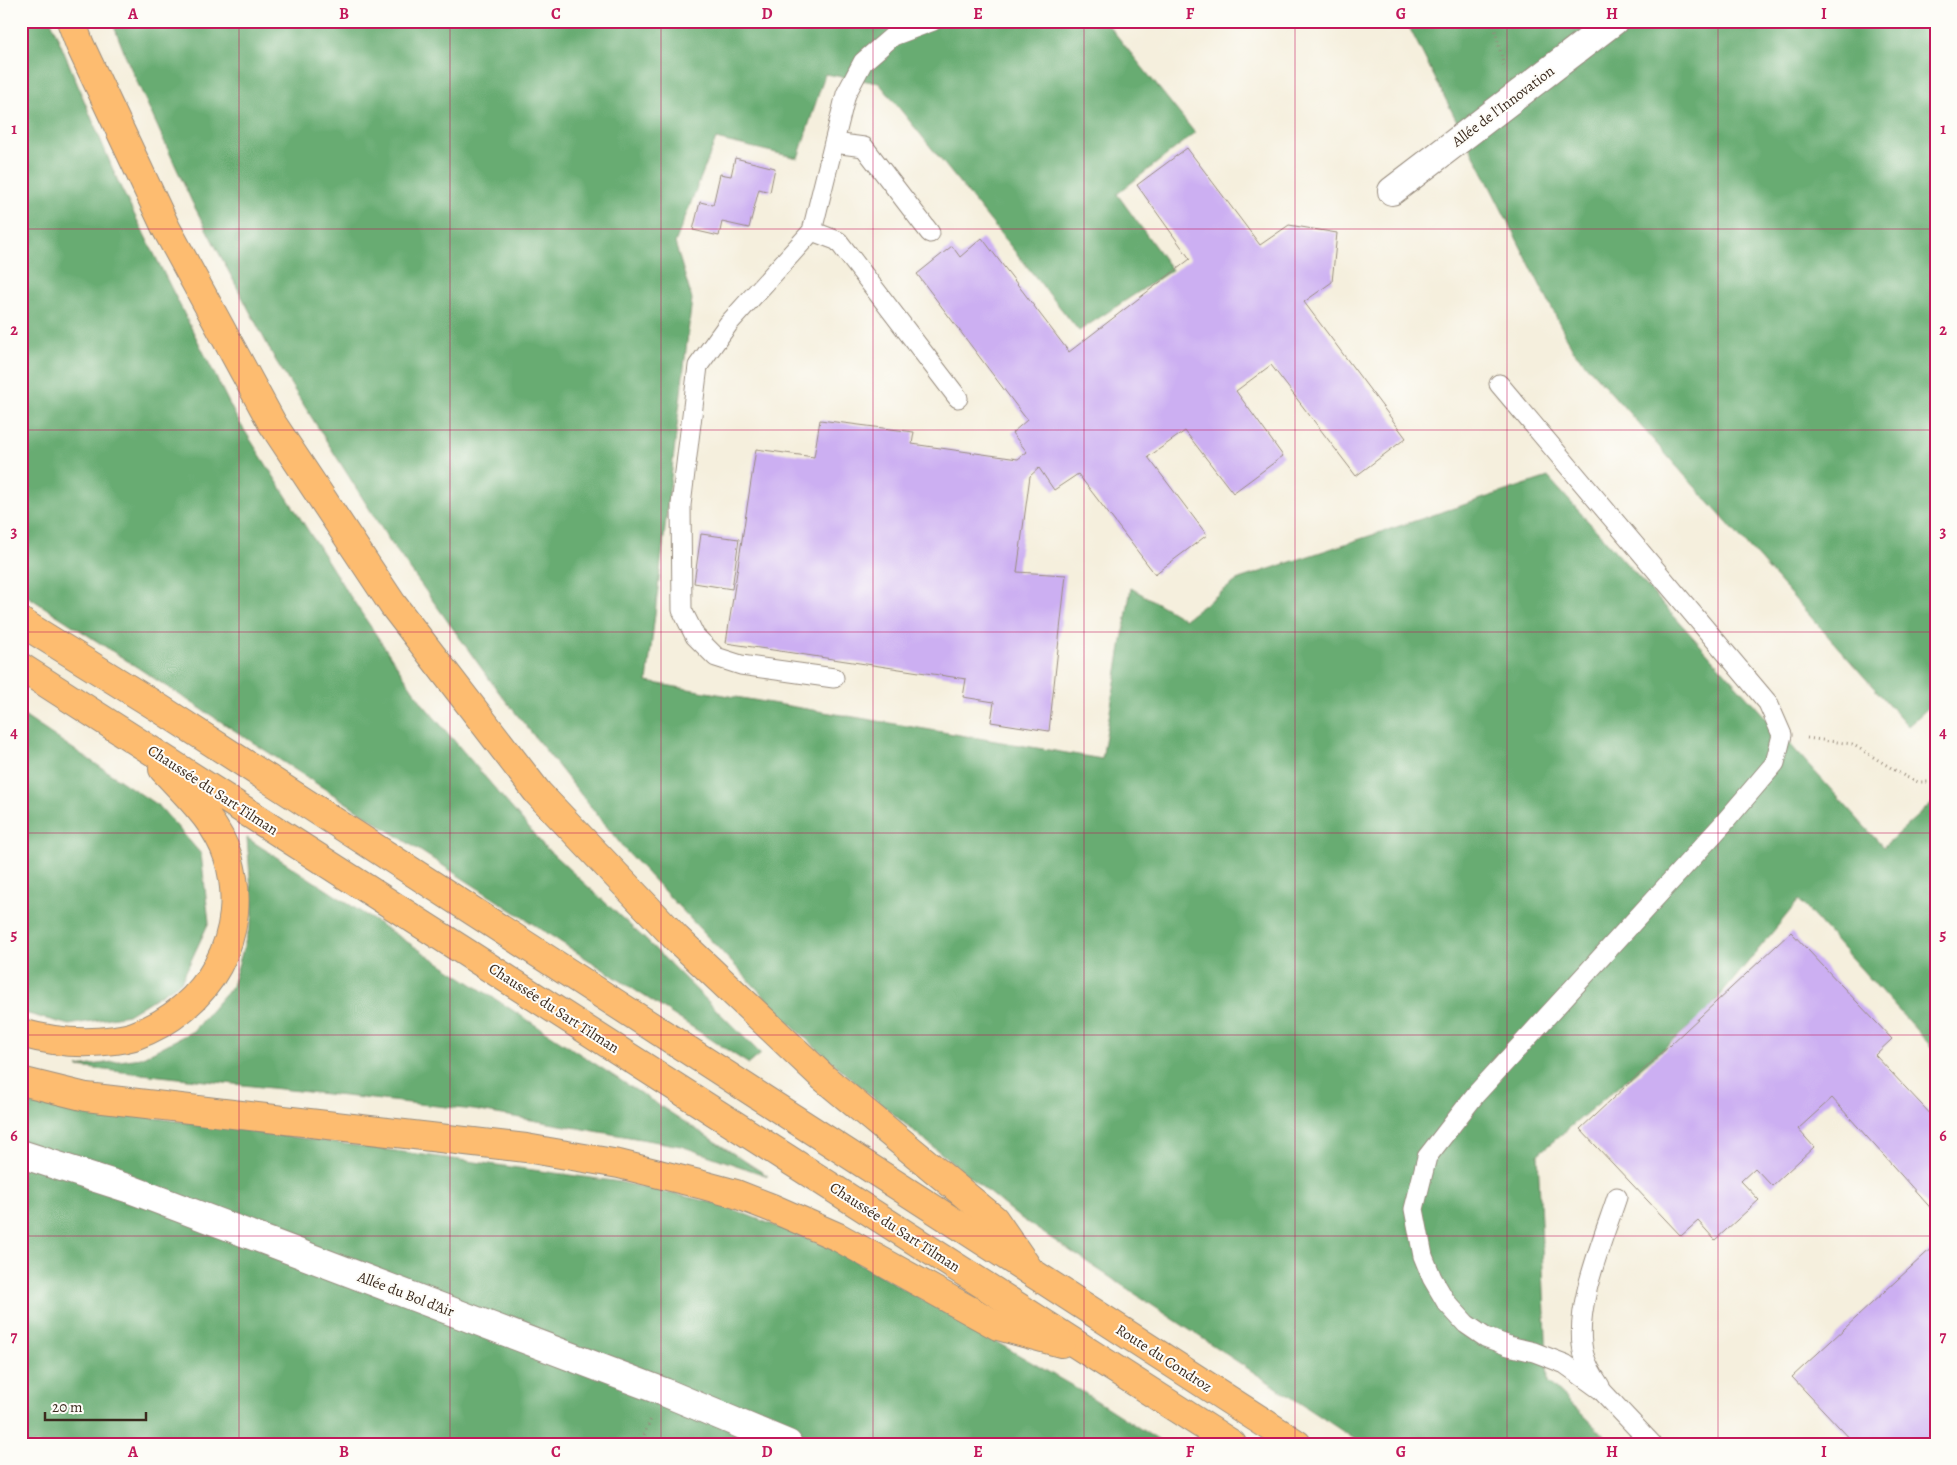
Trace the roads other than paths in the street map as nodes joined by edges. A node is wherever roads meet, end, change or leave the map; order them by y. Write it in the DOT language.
graph roads {
  1 [pos="71,21"];
  2 [pos="933,21"];
  3 [pos="1614,21"];
  4 [pos="834,143"];
  5 [pos="1392,191"];
  6 [pos="812,231"];
  7 [pos="930,233"];
  8 [pos="1499,384"];
  9 [pos="958,398"];
  10 [pos="21,622"];
  11 [pos="21,667"];
  12 [pos="834,678"];
  13 [pos="136,740"];
  14 [pos="21,1033"];
  15 [pos="21,1081"];
  16 [pos="21,1154"];
  17 [pos="1617,1197"];
  18 [pos="1030,1271"];
  19 [pos="1087,1350"];
  20 [pos="1602,1390"];
  21 [pos="788,1444"];
  22 [pos="1232,1444"];
  23 [pos="1297,1444"];
  24 [pos="1652,1444"];
  1 -- 18 [label="highway"];
  2 -- 4 [label="lane"];
  3 -- 5 [label="street, Allée de l'Innovation"];
  4 -- 6 [label="lane"];
  4 -- 7 [label="lane"];
  6 -- 9 [label="lane"];
  6 -- 12 [label="lane"];
  8 -- 20 [label="lane"];
  10 -- 18 [label="highway"];
  11 -- 13 [label="highway, Chaussée du Sart Tilman"];
  13 -- 14 [label="highway"];
  13 -- 19 [label="highway, Chaussée du Sart Tilman"];
  15 -- 19 [label="highway"];
  16 -- 21 [label="street, Allée du Bol d'Air"];
  17 -- 20 [label="lane"];
  18 -- 23 [label="highway, Route du Condroz"];
  19 -- 22 [label="highway"];
  20 -- 24 [label="lane"];
}
